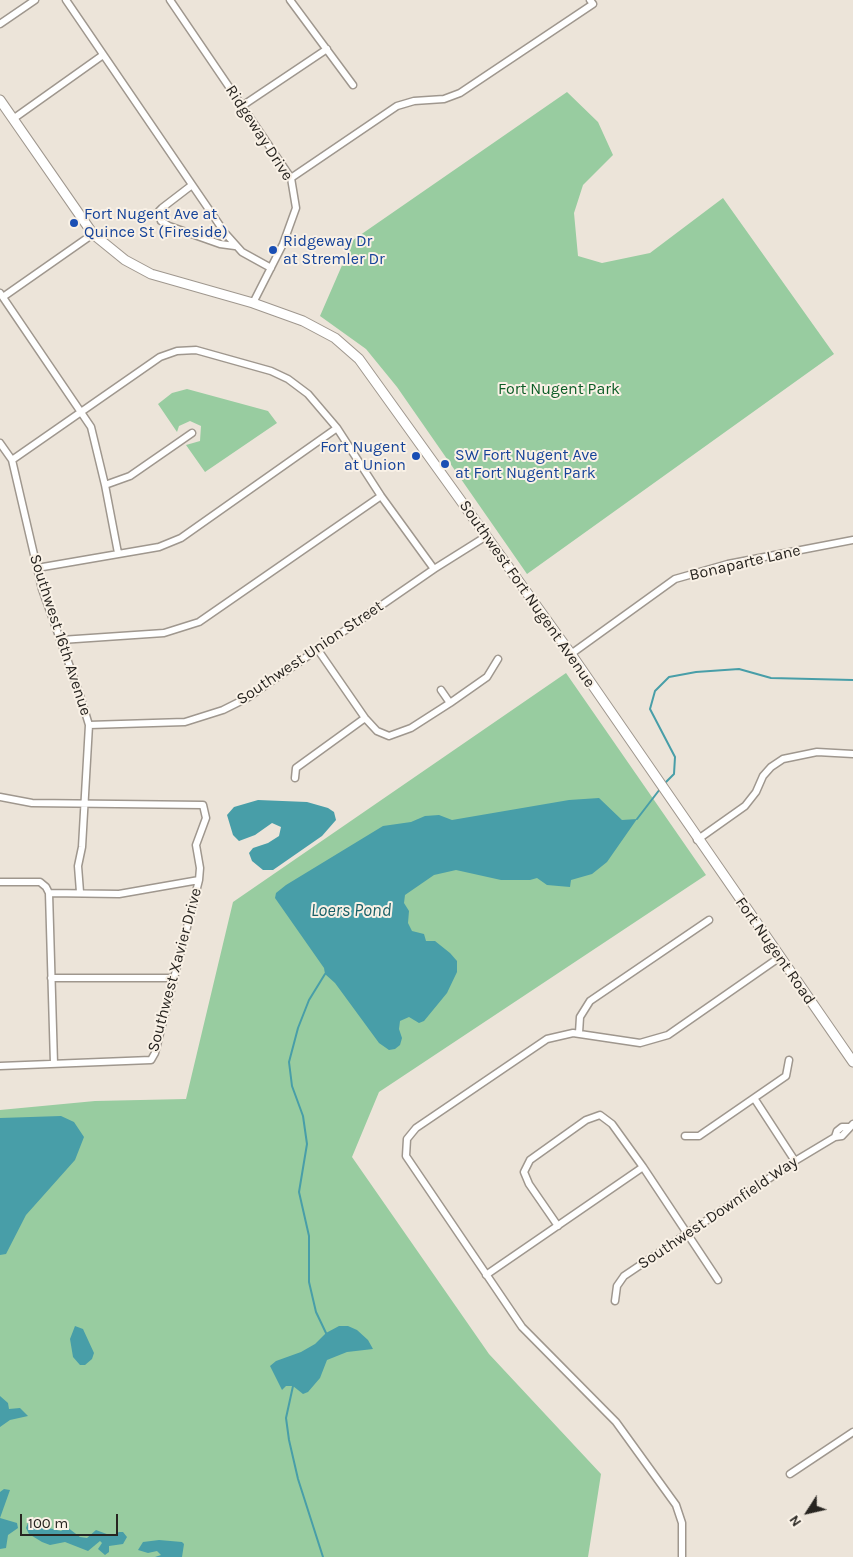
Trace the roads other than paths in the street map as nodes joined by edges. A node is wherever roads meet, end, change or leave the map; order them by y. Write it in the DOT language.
graph roads {
  1 [pos="35,0"];
  2 [pos="66,0"];
  3 [pos="170,0"];
  4 [pos="290,0"];
  5 [pos="591,2"];
  6 [pos="0,24"];
  7 [pos="327,48"];
  8 [pos="103,55"];
  9 [pos="353,86"];
  10 [pos="0,100"];
  11 [pos="242,106"];
  12 [pos="13,119"];
  13 [pos="291,178"];
  14 [pos="192,185"];
  15 [pos="94,234"];
  16 [pos="236,246"];
  17 [pos="271,268"];
  18 [pos="1,295"];
  19 [pos="253,303"];
  20 [pos="81,413"];
  21 [pos="337,428"];
  22 [pos="192,433"];
  23 [pos="0,443"];
  24 [pos="12,460"];
  25 [pos="105,485"];
  26 [pos="381,496"];
  27 [pos="485,537"];
  28 [pos="853,540"];
  29 [pos="118,554"];
  30 [pos="37,568"];
  31 [pos="434,569"];
  32 [pos="61,640"];
  33 [pos="318,650"];
  34 [pos="571,654"];
  35 [pos="498,659"];
  36 [pos="441,690"];
  37 [pos="450,703"];
  38 [pos="365,718"];
  39 [pos="88,725"];
  40 [pos="853,754"];
  41 [pos="295,778"];
  42 [pos="0,797"];
  43 [pos="84,804"];
  44 [pos="697,840"];
  45 [pos="199,880"];
  46 [pos="0,882"];
  47 [pos="80,892"];
  48 [pos="49,893"];
  49 [pos="710,920"];
  50 [pos="780,957"];
  51 [pos="51,978"];
  52 [pos="173,978"];
  53 [pos="579,1033"];
  54 [pos="789,1060"];
  55 [pos="853,1062"];
  56 [pos="54,1064"];
  57 [pos="0,1066"];
  58 [pos="754,1098"];
  59 [pos="851,1126"];
  60 [pos="684,1136"];
  61 [pos="795,1161"];
  62 [pos="643,1167"];
  63 [pos="558,1226"];
  64 [pos="687,1232"];
  65 [pos="486,1276"];
  66 [pos="718,1280"];
  67 [pos="615,1300"];
  68 [pos="853,1432"];
  69 [pos="790,1474"];
  70 [pos="682,1557"];
  1 -- 6 [label="street"];
  2 -- 8 [label="street"];
  3 -- 11 [label="street, Ridgeway Drive"];
  4 -- 7 [label="street"];
  5 -- 13 [label="street"];
  7 -- 9 [label="street"];
  7 -- 11 [label="street"];
  8 -- 12 [label="street"];
  8 -- 14 [label="street"];
  10 -- 12 [label="street, Southwest Fort Nugent Avenue"];
  11 -- 13 [label="street, Ridgeway Drive"];
  12 -- 15 [label="street, Southwest Fort Nugent Avenue"];
  13 -- 17 [label="street, Ridgeway Drive"];
  14 -- 16 [label="street"];
  14 -- 16 [label="street"];
  15 -- 18 [label="street"];
  15 -- 19 [label="street, Southwest Fort Nugent Avenue"];
  16 -- 17 [label="street"];
  17 -- 19 [label="street, Ridgeway Drive"];
  18 -- 20 [label="street"];
  19 -- 27 [label="street, Southwest Fort Nugent Avenue"];
  20 -- 21 [label="street"];
  20 -- 24 [label="street"];
  20 -- 25 [label="street"];
  21 -- 26 [label="street"];
  21 -- 29 [label="street"];
  22 -- 25 [label="street"];
  23 -- 24 [label="street, Southwest 16th Avenue"];
  24 -- 30 [label="street, Southwest 16th Avenue"];
  25 -- 29 [label="street"];
  26 -- 31 [label="street"];
  26 -- 32 [label="street"];
  27 -- 31 [label="street, Southwest Union Street"];
  27 -- 34 [label="street, Southwest Fort Nugent Avenue"];
  28 -- 34 [label="street, Bonaparte Lane"];
  29 -- 30 [label="street"];
  30 -- 32 [label="street, Southwest 16th Avenue"];
  31 -- 33 [label="street, Southwest Union Street"];
  32 -- 39 [label="street, Southwest 16th Avenue"];
  33 -- 38 [label="street"];
  33 -- 39 [label="street, Southwest Union Street"];
  34 -- 44 [label="street, Southwest Fort Nugent Avenue"];
  35 -- 37 [label="street"];
  36 -- 37 [label="street"];
  37 -- 38 [label="street"];
  38 -- 41 [label="street"];
  39 -- 43 [label="street, Southwest 16th Avenue"];
  40 -- 44 [label="street"];
  42 -- 43 [label="street"];
  43 -- 45 [label="street, Southwest Xavier Drive"];
  43 -- 47 [label="street, Southwest 16th Avenue"];
  44 -- 50 [label="street, Fort Nugent Road"];
  45 -- 47 [label="street"];
  45 -- 52 [label="street, Southwest Xavier Drive"];
  46 -- 48 [label="street"];
  47 -- 48 [label="street"];
  48 -- 51 [label="street"];
  49 -- 53 [label="street"];
  50 -- 53 [label="street"];
  50 -- 55 [label="street, Fort Nugent Road"];
  51 -- 52 [label="street"];
  51 -- 56 [label="street"];
  52 -- 56 [label="street, Southwest Xavier Drive"];
  53 -- 65 [label="street"];
  54 -- 58 [label="street"];
  56 -- 57 [label="street, Southwest Xavier Drive"];
  58 -- 60 [label="street"];
  58 -- 61 [label="street"];
  59 -- 61 [label="street, Southwest Downfield Way"];
  61 -- 64 [label="street, Southwest Downfield Way"];
  62 -- 63 [label="street"];
  62 -- 63 [label="street"];
  62 -- 64 [label="street"];
  63 -- 65 [label="street"];
  64 -- 66 [label="street"];
  64 -- 67 [label="street, Southwest Downfield Way"];
  65 -- 70 [label="street"];
  68 -- 69 [label="street"];
}
